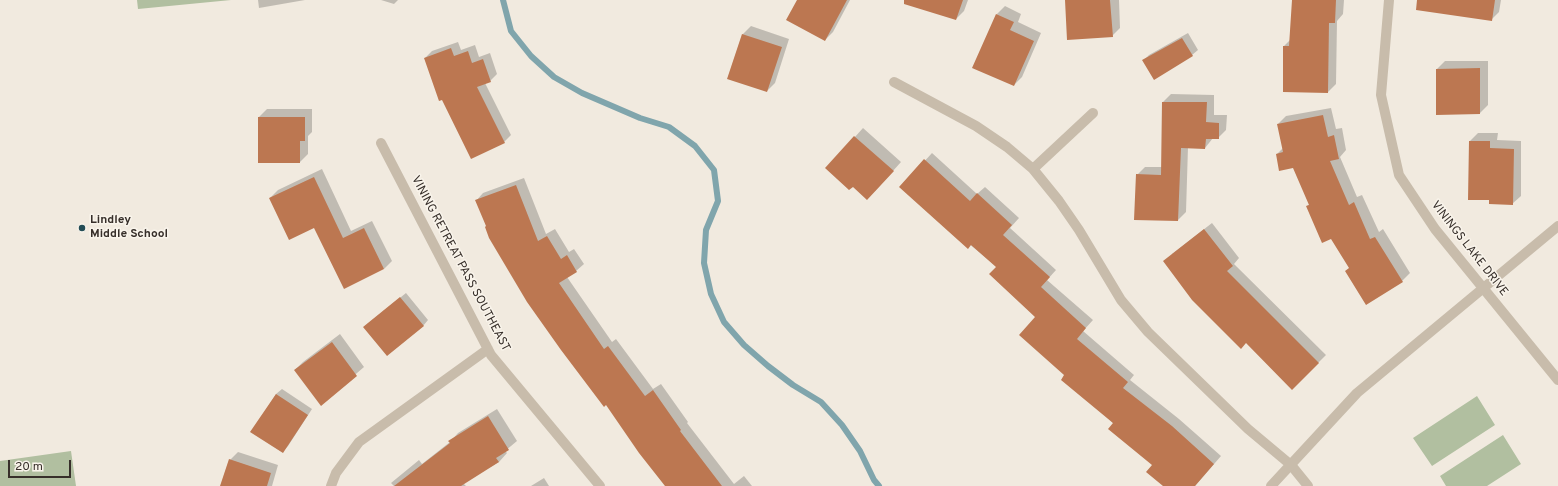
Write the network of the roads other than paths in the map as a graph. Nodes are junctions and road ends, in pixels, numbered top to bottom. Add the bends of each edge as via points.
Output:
1 (1390, 0) edge
2 (894, 82) dead end
3 (1093, 113) dead end
4 (381, 143) dead end
5 (1033, 169) junction
6 (1558, 226) edge
7 (1483, 288) junction
8 (488, 348) junction
9 (1558, 380) edge
10 (1291, 465) junction
11 (331, 486) edge
12 (600, 486) edge
13 (1271, 486) edge
14 (1308, 486) edge

1 - 7 street, VININGS LAKE DRIVE via 1381,95 1399,175 1435,229
2 - 5 street via 976,126
3 - 5 street
4 - 8 street, VINING RETREAT PASS SOUTHEAST
5 - 10 street via 1079,230 1121,300 1148,332 1248,429
6 - 7 street
7 - 9 street, VININGS LAKE DRIVE
7 - 10 street via 1357,393
8 - 11 street via 359,442 336,473
8 - 12 street, VINING RETREAT PASS SOUTHEAST via 491,355
10 - 13 street
10 - 14 street

